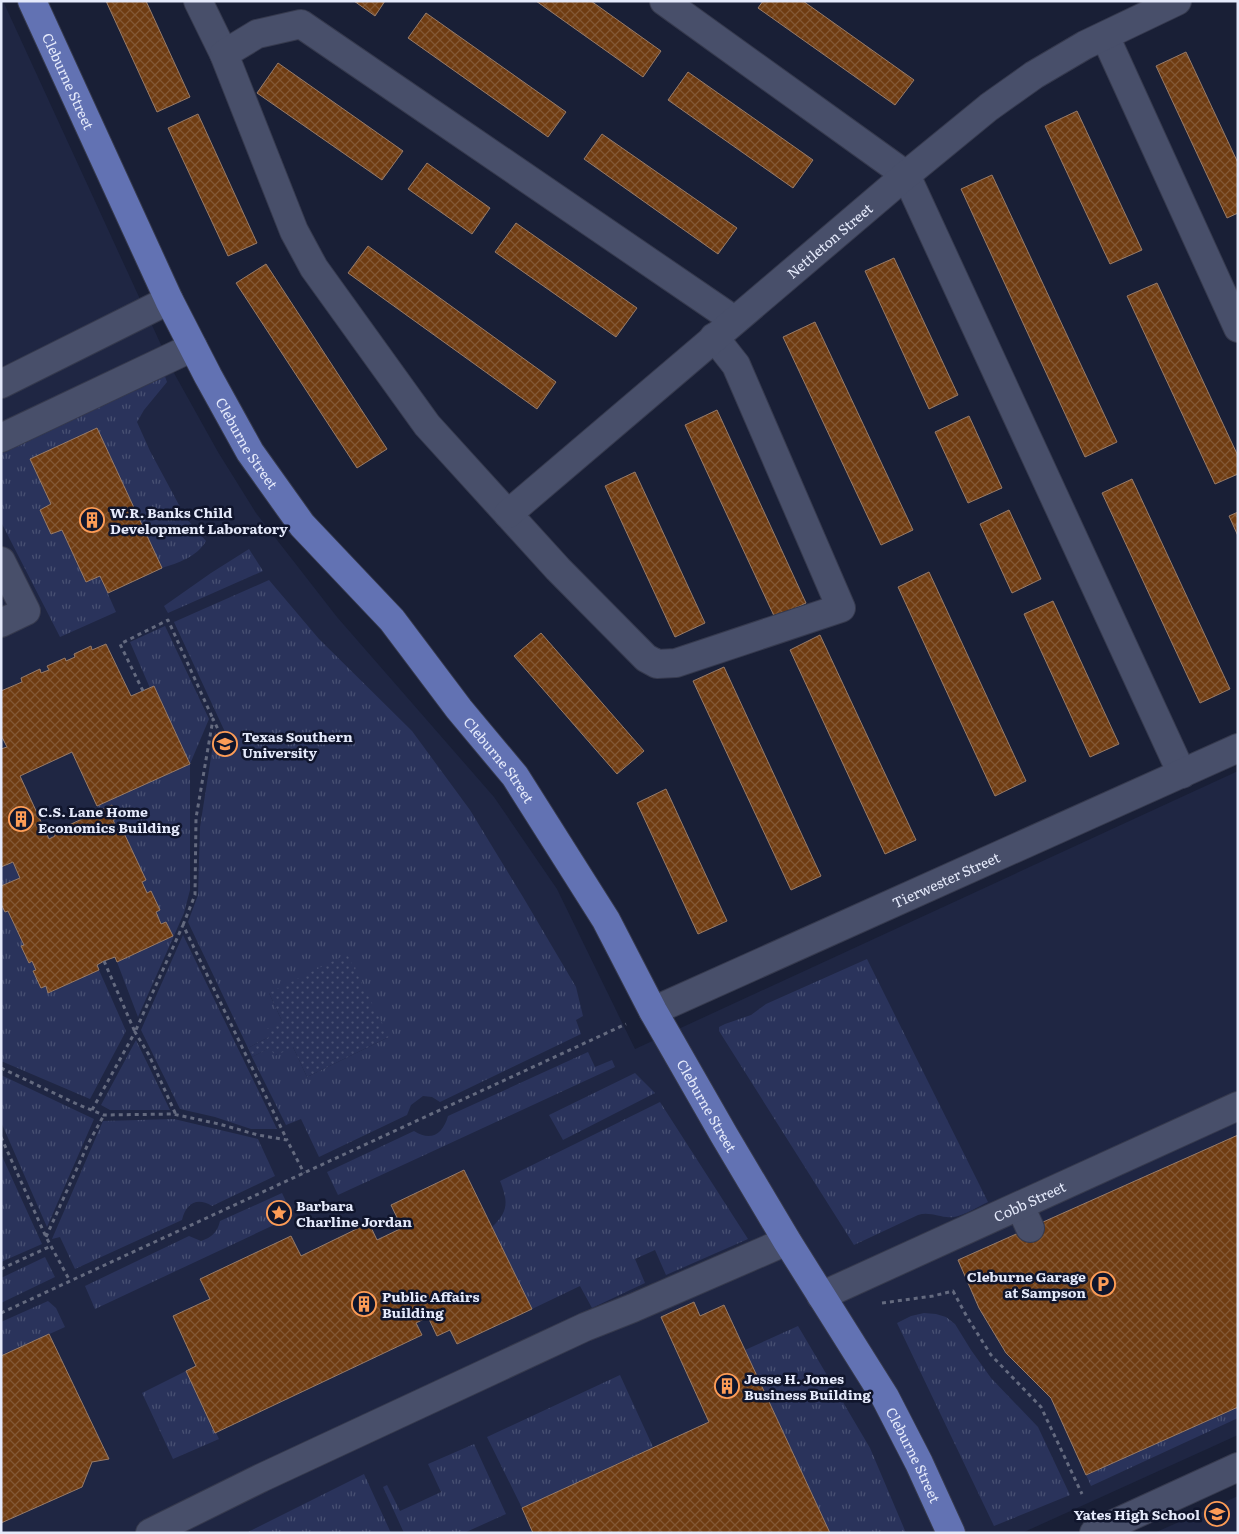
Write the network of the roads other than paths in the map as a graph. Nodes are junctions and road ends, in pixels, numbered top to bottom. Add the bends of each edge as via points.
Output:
1 (32, 1) edge
2 (198, 1) edge
3 (664, 1) edge
4 (1172, 2) edge
5 (1105, 36) junction
6 (224, 54) junction
7 (906, 174) junction
8 (169, 300) junction
9 (724, 328) junction
10 (1238, 328) edge
11 (193, 347) junction
12 (1, 384) edge
13 (1, 438) edge
14 (508, 514) junction
15 (1, 561) edge
16 (1, 623) edge
17 (1238, 748) edge
18 (1182, 774) junction
19 (653, 1011) junction
20 (1238, 1106) edge
21 (787, 1241) junction
22 (821, 1296) junction
23 (1238, 1468) edge
24 (150, 1533) edge
25 (951, 1533) edge
26 (1094, 1533) edge

1 - 8 main road, Cleburne Street
2 - 6 street
3 - 7 street
4 - 5 street, Nettleton Street
5 - 7 street, Nettleton Street via 1034,74
5 - 10 street
6 - 9 street via 257,34 300,24
6 - 14 street via 294,231 314,268 428,425
7 - 9 street, Nettleton Street
7 - 18 street
8 - 11 main road, Cleburne Street
8 - 12 street
9 - 14 street, Nettleton Street
9 - 14 street via 736,365 841,608 676,663 657,664 646,658
11 - 13 street
11 - 19 main road, Cleburne Street via 250,452 302,525 392,620 515,776 606,920
15 - 16 street via 26,611
17 - 18 street, Tierwester Street
18 - 19 street, Tierwester Street
19 - 21 main road, Cleburne Street
20 - 22 street, Cobb Street via 1025,1217
21 - 22 main road, Cleburne Street
21 - 24 street via 585,1327
22 - 25 main road, Cleburne Street via 885,1398
23 - 26 street

